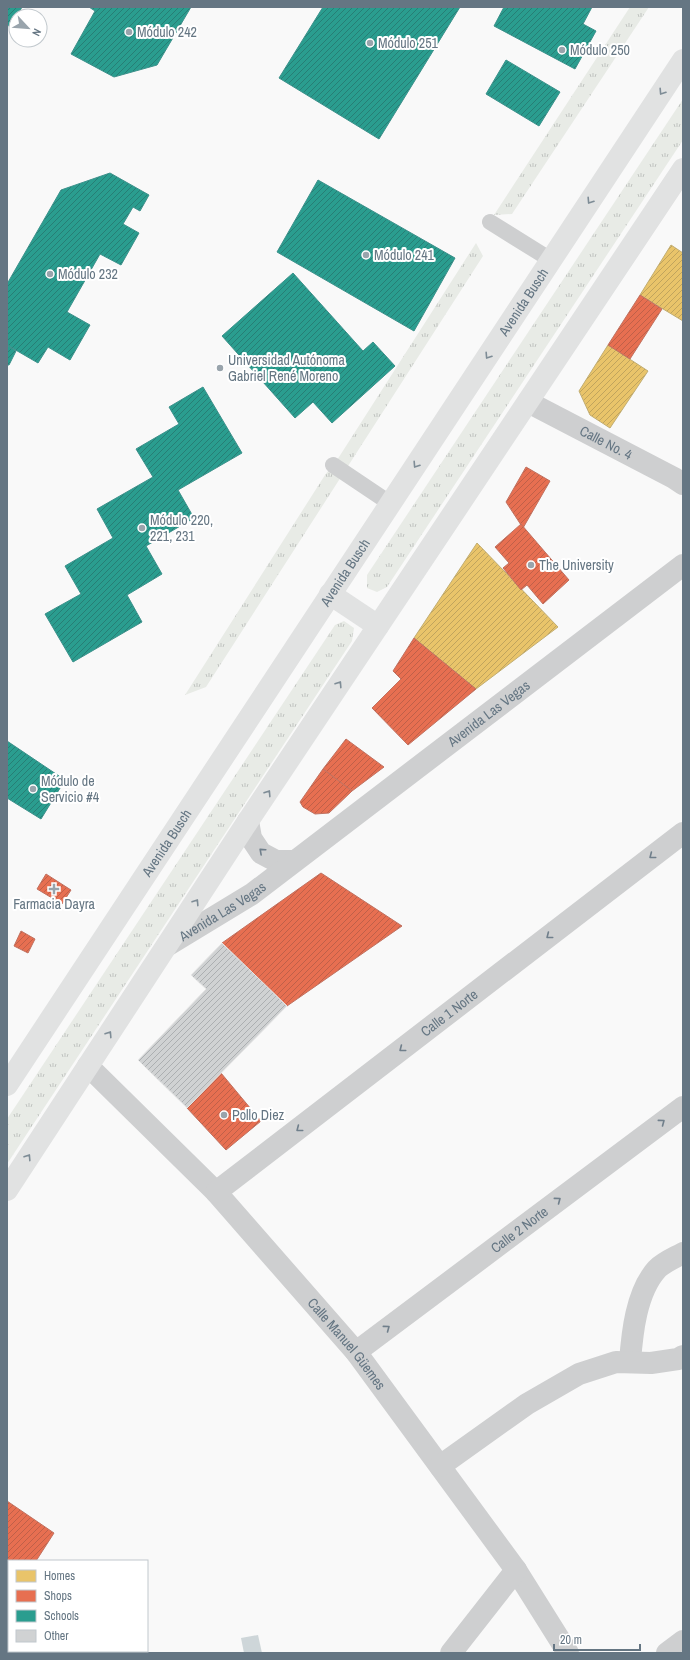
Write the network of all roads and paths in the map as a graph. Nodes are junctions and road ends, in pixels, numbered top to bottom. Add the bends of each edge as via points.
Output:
1 (683, 60) edge
2 (683, 169) edge
3 (490, 222) dead end
4 (551, 260) junction
5 (528, 402) junction
6 (333, 465) dead end
7 (683, 484) edge
8 (391, 504) junction
9 (683, 565) edge
10 (330, 594) junction
11 (378, 626) junction
12 (248, 821) junction
13 (683, 833) edge
14 (294, 861) junction
15 (168, 945) junction
16 (88, 1066) junction
17 (7, 1085) edge
18 (683, 1107) edge
19 (7, 1190) edge
20 (216, 1192) junction
21 (683, 1253) edge
22 (356, 1352) junction
23 (683, 1356) edge
24 (630, 1362) junction
25 (440, 1466) junction
26 (516, 1570) junction
27 (683, 1641) edge
28 (451, 1653) edge
29 (568, 1653) edge
30 (667, 1653) edge

1 -> 4 main road, Avenida Busch
2 - 5 main road
3 - 4 lane
4 -> 8 main road, Avenida Busch
5 - 7 street, Calle No. 4
5 - 11 main road
6 - 8 lane
8 - 10 main road, Avenida Busch
9 - 14 street, Avenida Las Vegas
10 - 11 main road
10 - 17 main road, Avenida Busch
12 -> 11 main road
14 -> 12 street via 276,861 261,853 251,838
15 -> 12 main road
13 -> 20 street, Calle 1 Norte
14 - 15 street, Avenida Las Vegas via 252,894
16 -> 15 main road
19 -> 16 main road
16 - 20 street, Calle Manuel Güemes
22 -> 18 street, Calle 2 Norte
20 - 22 street, Calle Manuel Güemes
21 - 24 street via 657,1269 649,1281 633,1328
22 - 25 street, Calle Manuel Güemes
23 - 24 street via 651,1363
24 - 25 street via 616,1362 579,1374 527,1404
25 - 26 street, Calle Manuel Güemes
26 - 28 street
26 - 29 street, Calle Manuel Güemes
27 - 30 street

